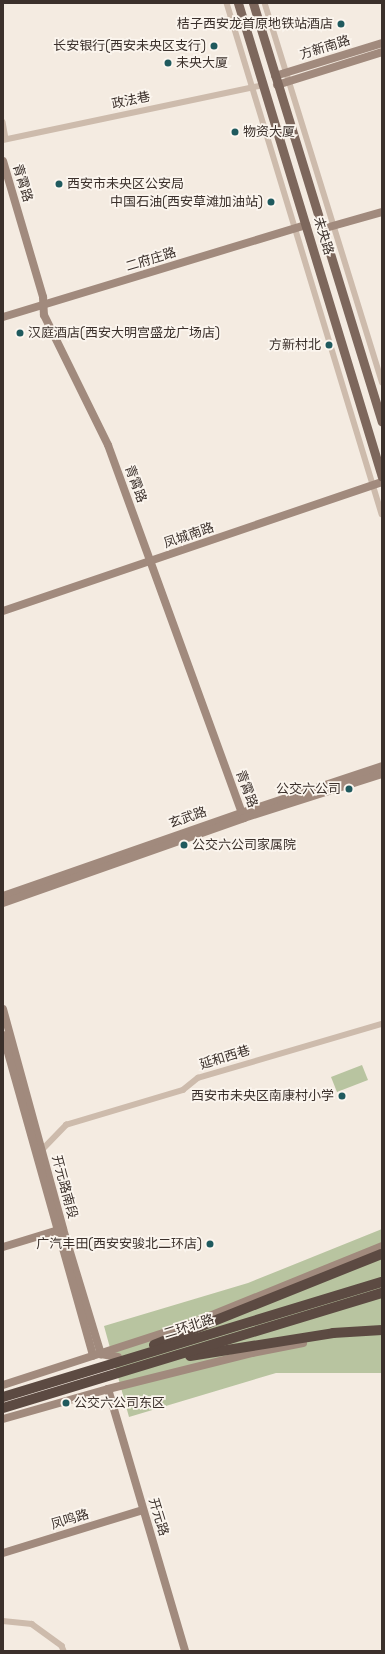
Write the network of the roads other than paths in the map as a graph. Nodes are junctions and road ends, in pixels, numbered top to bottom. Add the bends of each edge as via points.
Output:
1 (227, 3) edge
2 (238, 3) edge
3 (253, 3) edge
4 (265, 3) edge
5 (382, 43) edge
6 (382, 52) edge
7 (286, 73) junction
8 (276, 80) junction
9 (289, 81) junction
10 (263, 85) junction
11 (252, 87) junction
12 (3, 122) edge
13 (5, 139) edge
14 (3, 161) edge
15 (382, 212) edge
16 (306, 225) junction
17 (334, 226) junction
18 (296, 228) junction
19 (322, 229) junction
20 (43, 306) junction
21 (3, 317) edge
22 (382, 382) edge
23 (382, 422) edge
24 (382, 477) edge
25 (382, 482) edge
26 (373, 485) junction
27 (382, 514) edge
28 (151, 562) junction
29 (3, 611) edge
30 (382, 766) edge
31 (382, 774) edge
32 (243, 815) junction
33 (3, 896) edge
34 (3, 903) edge
35 (3, 1009) edge
36 (382, 1024) edge
37 (3, 1035) edge
38 (42, 1150) junction
39 (60, 1230) junction
40 (382, 1246) edge
41 (3, 1247) edge
42 (382, 1254) edge
43 (382, 1282) edge
44 (382, 1293) edge
45 (242, 1330) junction
46 (382, 1330) edge
47 (382, 1335) edge
48 (101, 1354) junction
49 (93, 1356) junction
50 (118, 1357) junction
51 (151, 1363) junction
52 (91, 1371) junction
53 (3, 1384) edge
54 (108, 1389) junction
55 (3, 1397) edge
56 (3, 1408) edge
57 (3, 1419) edge
58 (143, 1510) junction
59 (3, 1553) edge
60 (3, 1621) edge
61 (64, 1651) edge
62 (185, 1651) edge

1 - 11 street
2 - 10 main road, 未央路
3 - 8 main road, 未央路
4 - 7 street
5 - 7 street, 方新南路
6 - 9 street, 方新南路
7 - 8 street, 方新南路
7 - 9 street
8 - 9 street, 方新南路
8 - 19 main road, 未央路
9 - 17 street
10 - 11 street, 政法巷
10 - 16 main road, 未央路
11 - 13 street, 政法巷
11 - 18 street
12 - 13 street
14 - 20 street, 青霄路 via 43,296
15 - 17 street
16 - 18 street, 二府庄路
16 - 24 main road, 未央路
17 - 19 street
17 - 22 street
18 - 20 street, 二府庄路
18 - 26 street
19 - 23 main road, 未央路
20 - 21 street, 二府庄路
20 - 28 street, 青霄路 via 44,315 108,445
25 - 26 street, 凤城南路
26 - 27 street
26 - 28 street, 凤城南路
28 - 29 street, 凤城南路
28 - 32 street, 青霄路
30 - 32 street, 玄武路
31 - 32 street, 玄武路
32 - 33 street, 玄武路
32 - 34 street, 玄武路
35 - 38 street, 开元路南段
36 - 38 street, 延和西巷 via 198,1078 183,1090 66,1125
37 - 39 street, 开元路南段
38 - 39 street, 开元路南段
39 - 41 street
39 - 48 street, 开元路南段
39 - 49 street, 开元路南段
40 - 48 street via 185,1326
42 - 50 highway via 240,1309 201,1327
43 - 45 highway, 二环北路
44 - 45 highway, 二环北路
45 - 51 highway, 二环北路
45 - 52 highway, 二环北路
46 - 51 highway via 333,1332
47 - 54 street via 366,1334 316,1340 252,1353
48 - 49 street
48 - 50 street
49 - 53 street
50 - 52 highway
51 - 56 highway, 二环北路
52 - 55 highway, 二环北路
54 - 57 street
54 - 58 street, 开元路
58 - 59 street, 凤鸣路
58 - 62 street, 开元路
60 - 61 street via 32,1624 62,1646

